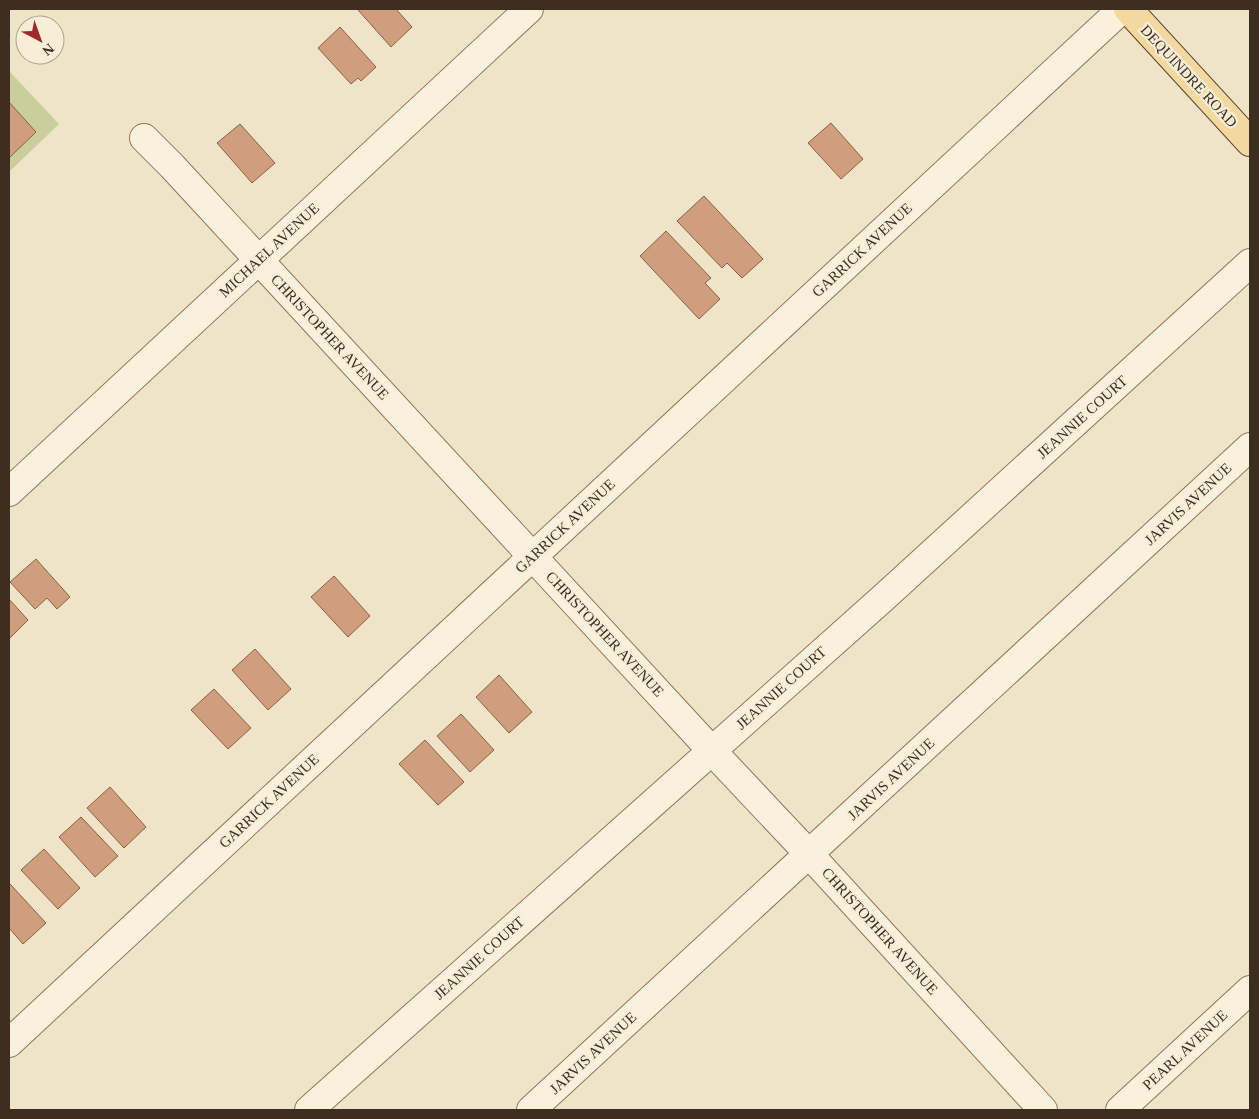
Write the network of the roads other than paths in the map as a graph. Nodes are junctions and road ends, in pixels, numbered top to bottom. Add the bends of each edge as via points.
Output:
1 (529, 9) edge
2 (1122, 9) edge
3 (1128, 9) edge
4 (144, 138) dead end
5 (1250, 142) edge
6 (258, 260) junction
7 (1250, 263) edge
8 (1250, 447) edge
9 (9, 492) edge
10 (533, 556) junction
11 (712, 750) junction
12 (809, 854) junction
13 (1250, 990) edge
14 (9, 1042) edge
15 (309, 1110) edge
16 (531, 1110) edge
17 (1043, 1110) edge
18 (1120, 1110) edge

1 - 6 street, MICHAEL AVENUE
2 - 10 street, GARRICK AVENUE
3 - 5 main road, DEQUINDRE ROAD
4 - 6 street, CHRISTOPHER AVENUE
6 - 9 street, MICHAEL AVENUE
6 - 10 street, CHRISTOPHER AVENUE
7 - 11 street, JEANNIE COURT
8 - 12 street, JARVIS AVENUE
10 - 11 street, CHRISTOPHER AVENUE
10 - 14 street, GARRICK AVENUE
11 - 12 street, CHRISTOPHER AVENUE
11 - 15 street, JEANNIE COURT
12 - 16 street, JARVIS AVENUE
12 - 17 street, CHRISTOPHER AVENUE
13 - 18 street, PEARL AVENUE

